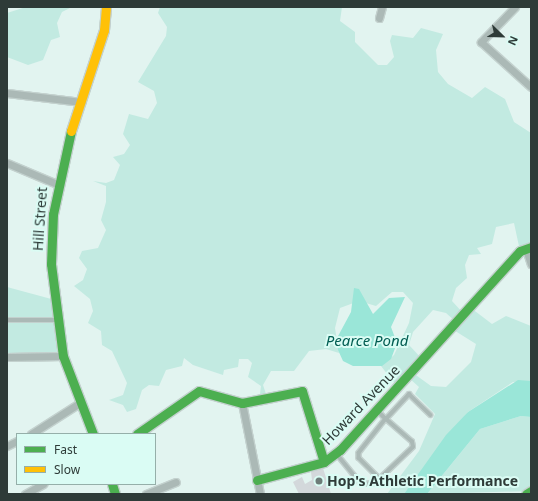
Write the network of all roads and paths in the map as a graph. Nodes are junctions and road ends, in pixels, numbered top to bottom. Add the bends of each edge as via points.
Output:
1 (106, 7) edge
2 (382, 7) edge
3 (515, 7) edge
4 (379, 18) dead end
5 (530, 86) edge
6 (7, 93) edge
7 (81, 102) junction
8 (7, 163) edge
9 (57, 184) junction
10 (529, 248) edge
11 (531, 264) edge
12 (7, 320) edge
13 (57, 320) junction
14 (63, 356) junction
15 (7, 357) edge
16 (81, 402) junction
17 (242, 403) junction
18 (377, 410) junction
19 (431, 415) dead end
20 (386, 419) junction
21 (33, 433) edge
22 (93, 433) edge
23 (138, 433) edge
24 (16, 442) edge
25 (7, 446) edge
26 (336, 453) junction
27 (324, 462) junction
28 (257, 480) junction
29 (381, 480) junction
30 (176, 482) dead end
31 (41, 485) edge
32 (531, 491) edge
33 (25, 494) edge
34 (146, 494) edge
35 (260, 494) edge
36 (526, 494) edge

1 - 7 street, Hill Street via 104,30
2 - 4 street
3 - 5 street via 481,42
6 - 7 street
7 - 9 street, Hill Street
8 - 9 street
9 - 13 street, Hill Street via 51,264
10 - 11 street
10 - 18 street, Howard Avenue via 520,251
12 - 13 lane
13 - 14 street, Hill Street
14 - 15 street
14 - 16 street, Hill Street
16 - 21 street
16 - 22 street, Hill Street
17 - 23 street via 199,391
17 - 27 street via 303,392
17 - 28 street
18 - 20 lane
18 - 26 street, Howard Avenue
19 - 20 lane via 409,394
20 - 29 lane via 359,454 359,458
20 - 29 lane via 412,442 413,447
24 - 25 street
26 - 27 street, Howard Avenue
26 - 29 lane via 360,484 366,486
27 - 28 street, Howard Avenue
28 - 35 street
30 - 34 street
31 - 33 street
32 - 36 street

